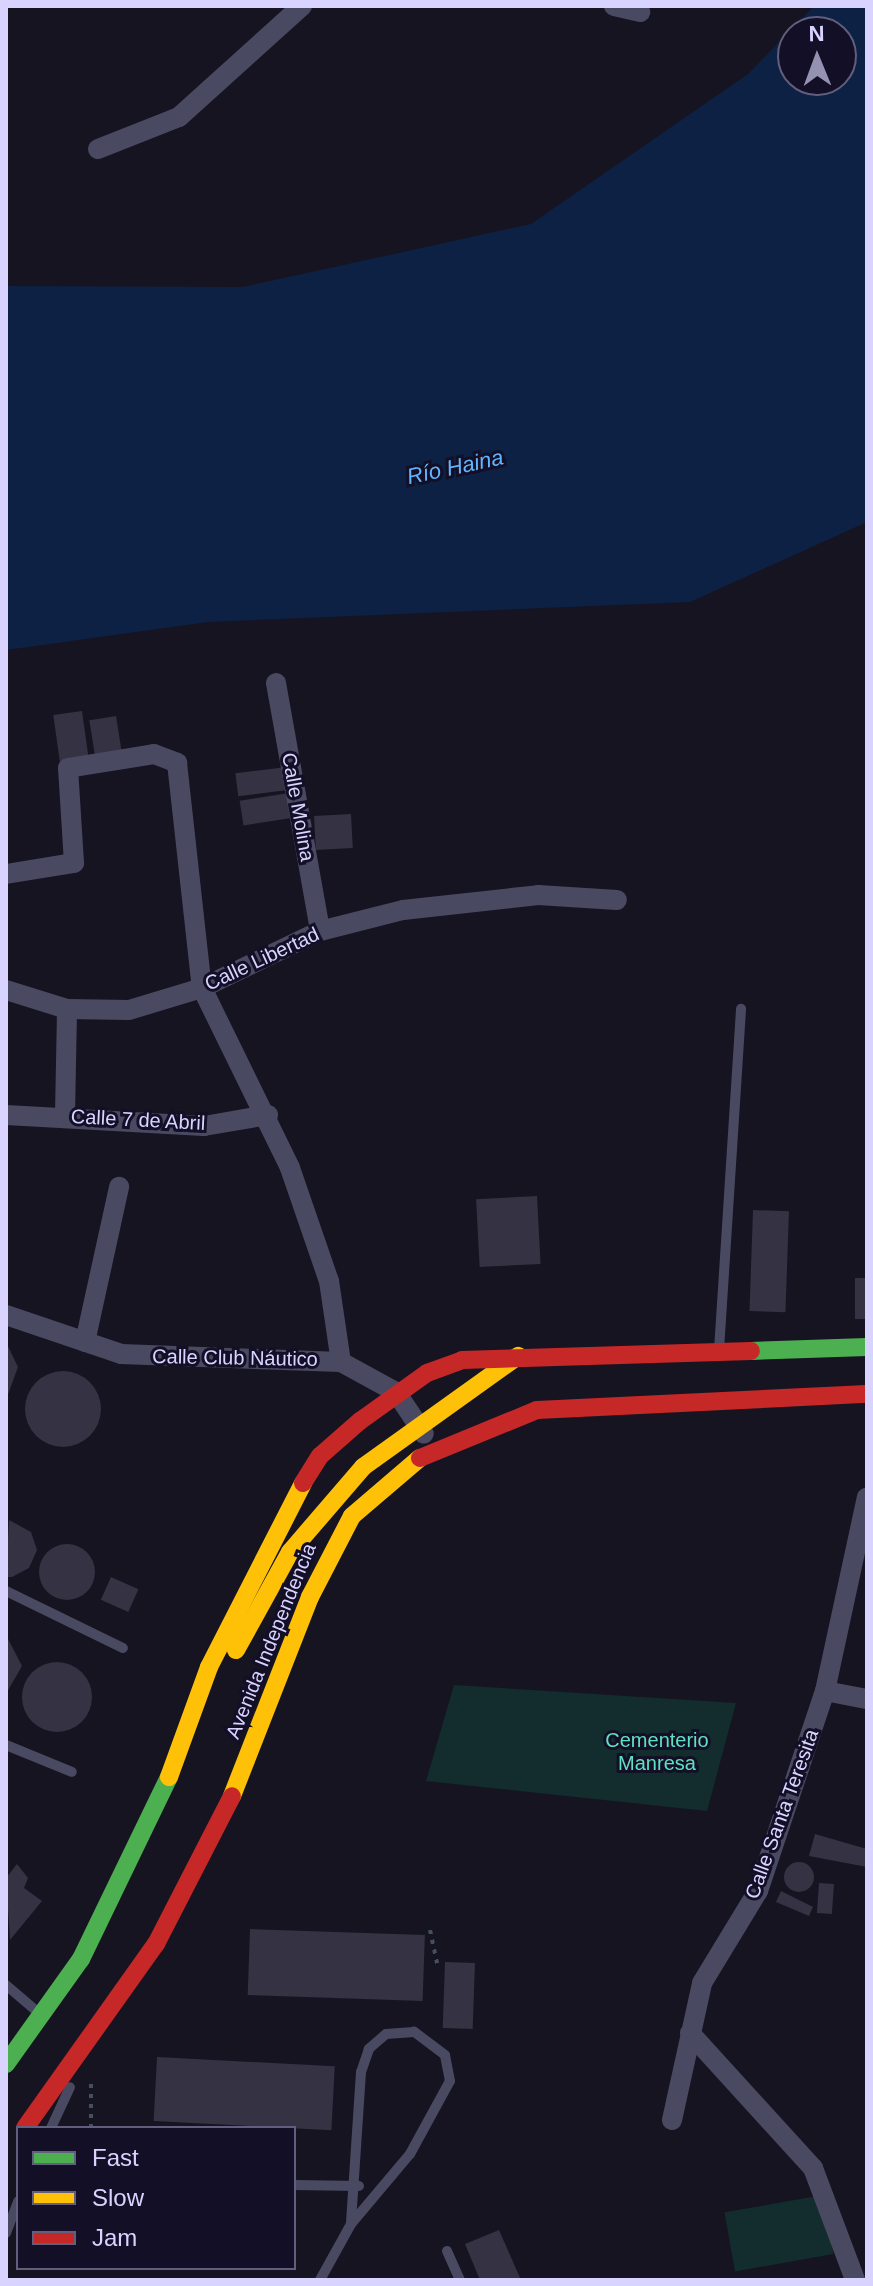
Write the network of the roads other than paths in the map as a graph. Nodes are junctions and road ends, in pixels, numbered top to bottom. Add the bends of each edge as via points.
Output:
1 (302, 6) edge
2 (614, 6) edge
3 (640, 12) dead end
4 (98, 149) dead end
5 (276, 683) dead end
6 (6, 874) edge
7 (617, 900) dead end
8 (320, 931) junction
9 (202, 988) junction
10 (6, 990) edge
11 (67, 1009) junction
12 (741, 1009) dead end
13 (6, 1115) edge
14 (65, 1115) junction
15 (268, 1115) junction
16 (119, 1187) dead end
17 (6, 1315) edge
18 (85, 1342) junction
19 (867, 1347) edge
20 (603, 1351) junction
21 (719, 1352) junction
22 (520, 1355) junction
23 (341, 1362) junction
24 (602, 1390) junction
25 (396, 1392) junction
26 (867, 1394) edge
27 (417, 1421) junction
28 (431, 1448) junction
29 (867, 1497) edge
30 (6, 1591) edge
31 (123, 1648) dead end
32 (825, 1691) junction
33 (867, 1699) edge
34 (198, 1712) junction
35 (6, 1745) edge
36 (72, 1772) dead end
37 (6, 1985) edge
38 (42, 2015) junction
39 (690, 2033) junction
40 (91, 2042) junction
41 (6, 2064) edge
42 (672, 2120) dead end
43 (27, 2126) edge
44 (52, 2126) edge
45 (296, 2185) edge
46 (359, 2186) junction
47 (16, 2206) edge
48 (351, 2224) junction
49 (6, 2233) edge
50 (447, 2251) dead end
51 (320, 2280) edge
52 (460, 2280) edge
53 (855, 2280) edge

1 - 4 street via 179,117
2 - 3 street
5 - 8 street, Calle Molina
6 - 9 street via 74,863 68,768 154,754 177,763
7 - 8 street, Calle Libertad via 538,895 403,910
8 - 9 street, Calle Libertad
9 - 11 street, Calle Libertad via 129,1010
9 - 15 street
10 - 11 street, Calle Libertad
11 - 14 street
12 - 21 lane
13 - 14 street, Calle 7 de Abril
14 - 15 street, Calle 7 de Abril via 204,1126
15 - 23 street via 329,1281
16 - 18 street
17 - 18 street, Calle Club Náutico
18 - 23 street, Calle Club Náutico via 144,1356
19 - 21 street, Avenida Independencia
20 - 21 street, Avenida Independencia
20 - 22 street, Avenida Independencia
20 - 24 street
22 - 25 street, Avenida Independencia via 462,1360
22 - 27 street, Avenida Independencia
23 - 25 street, Calle Club Náutico
24 - 26 street, Avenida Independencia
24 - 28 street, Avenida Independencia
25 - 27 street
25 - 34 street, Avenida Independencia via 320,1456 279,1520 209,1667
27 - 28 street
27 - 34 street, Avenida Independencia via 309,1524
28 - 40 street, Avenida Independencia via 352,1516 331,1550 219,1829
29 - 32 street, Calle Santa Teresita
30 - 31 lane
32 - 33 street
32 - 39 street, Calle Santa Teresita via 758,1891 702,1983
34 - 38 street, Avenida Independencia via 120,1885
35 - 36 lane
37 - 38 lane
38 - 41 street, Avenida Independencia
39 - 42 street, Calle Santa Teresita
39 - 53 street via 813,2168
40 - 43 street, Avenida Independencia
40 - 44 lane
45 - 46 lane
46 - 48 lane
46 - 48 lane via 361,2072 369,2049 386,2034 414,2032 445,2055 450,2081 410,2154
47 - 49 lane
48 - 51 lane
50 - 52 lane

